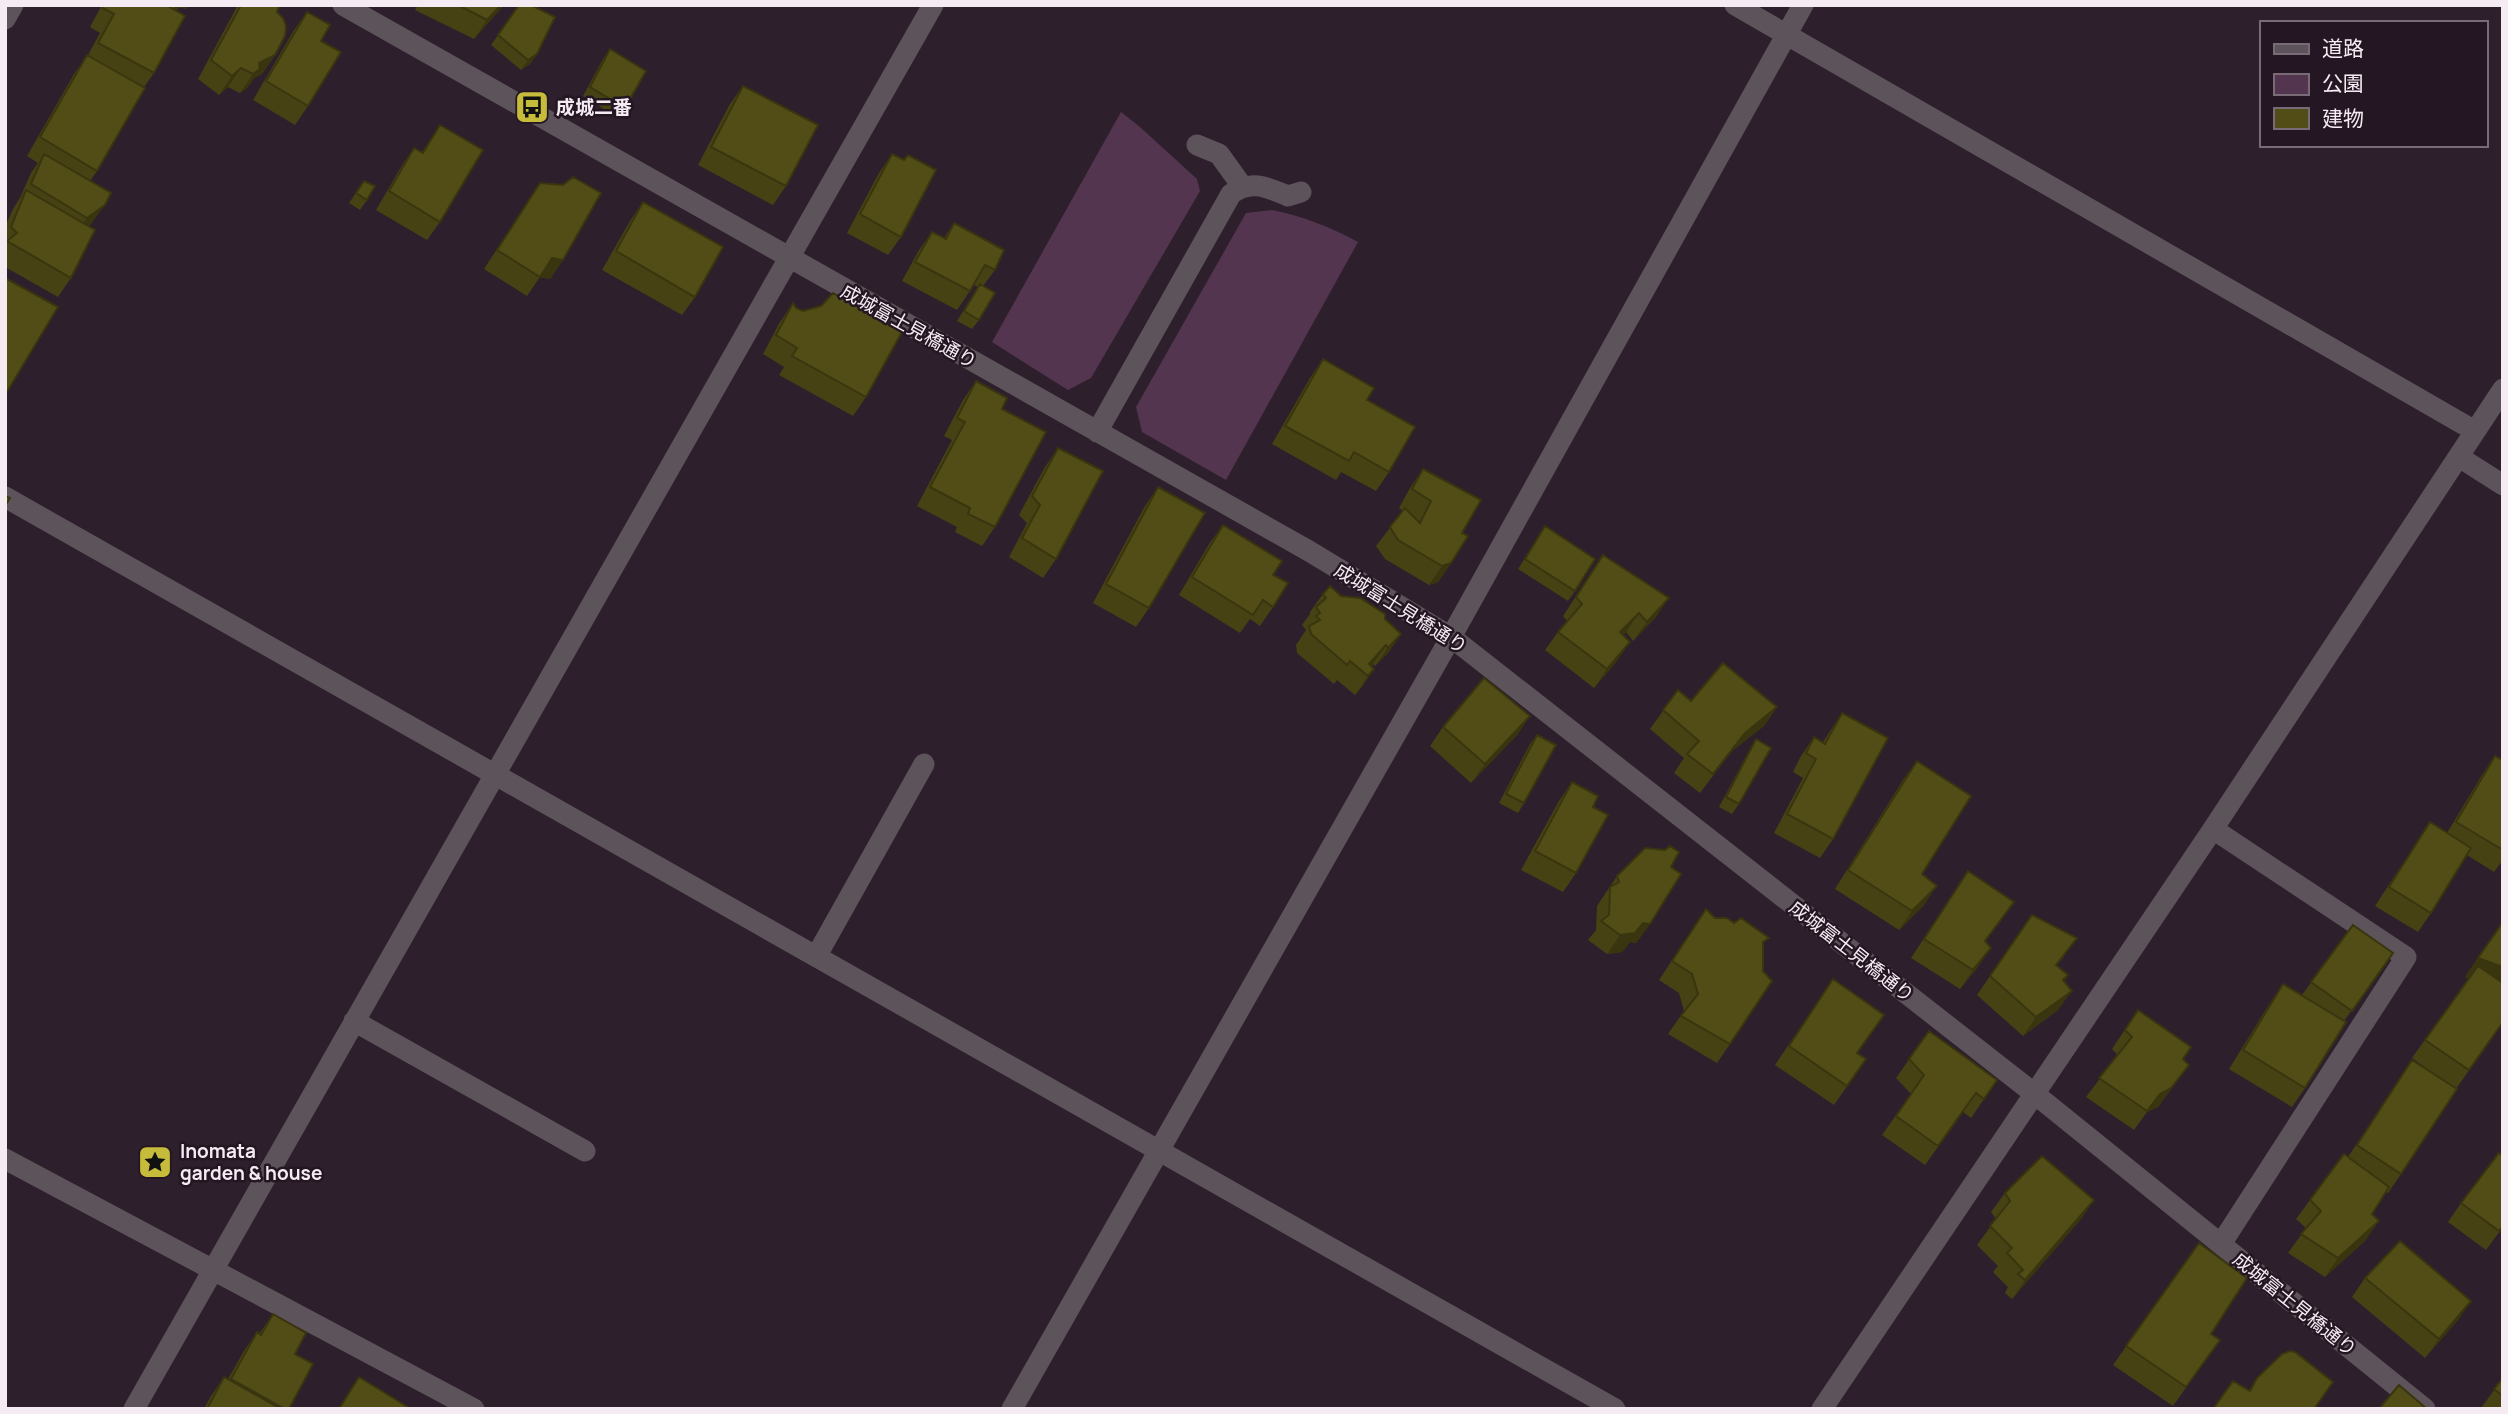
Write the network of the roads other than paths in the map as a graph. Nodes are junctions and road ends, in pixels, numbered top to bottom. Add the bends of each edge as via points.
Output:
1 (13, 5) edge
2 (344, 5) edge
3 (933, 5) edge
4 (1735, 5) edge
5 (1803, 5) edge
6 (5, 19) edge
7 (1787, 34) junction
8 (1198, 145) dead end
9 (1242, 186) junction
10 (1301, 192) dead end
11 (789, 259) junction
12 (2503, 389) edge
13 (2475, 431) junction
14 (1097, 432) junction
15 (2459, 457) junction
16 (2503, 485) edge
17 (5, 497) edge
18 (1451, 636) junction
19 (924, 764) dead end
20 (496, 773) junction
21 (2214, 829) junction
22 (817, 955) junction
23 (354, 1021) junction
24 (2036, 1095) junction
25 (1160, 1149) junction
26 (586, 1151) dead end
27 (5, 1159) edge
28 (2221, 1244) junction
29 (212, 1269) junction
30 (134, 1409) edge
31 (474, 1409) edge
32 (1012, 1409) edge
33 (1615, 1409) edge
34 (1822, 1409) edge
35 (2425, 1409) edge

1 - 6 street
2 - 11 street, 成城富士見橋通り
3 - 11 street
4 - 7 street
5 - 7 street
7 - 13 street
7 - 18 street
8 - 9 street via 1219,154
9 - 10 street via 1266,187 1288,196
9 - 14 street via 1231,194
11 - 14 street, 成城富士見橋通り
11 - 20 street
12 - 13 street
13 - 15 street
14 - 18 street, 成城富士見橋通り
15 - 16 street
15 - 21 street
17 - 20 street
18 - 24 street, 成城富士見橋通り
18 - 25 street
19 - 22 street
20 - 22 street
20 - 23 street
21 - 24 street
21 - 28 street via 2406,957
22 - 25 street
23 - 26 street
23 - 29 street
24 - 28 street, 成城富士見橋通り
24 - 34 street
25 - 32 street
25 - 33 street
27 - 29 street
28 - 35 street, 成城富士見橋通り
29 - 30 street
29 - 31 street

